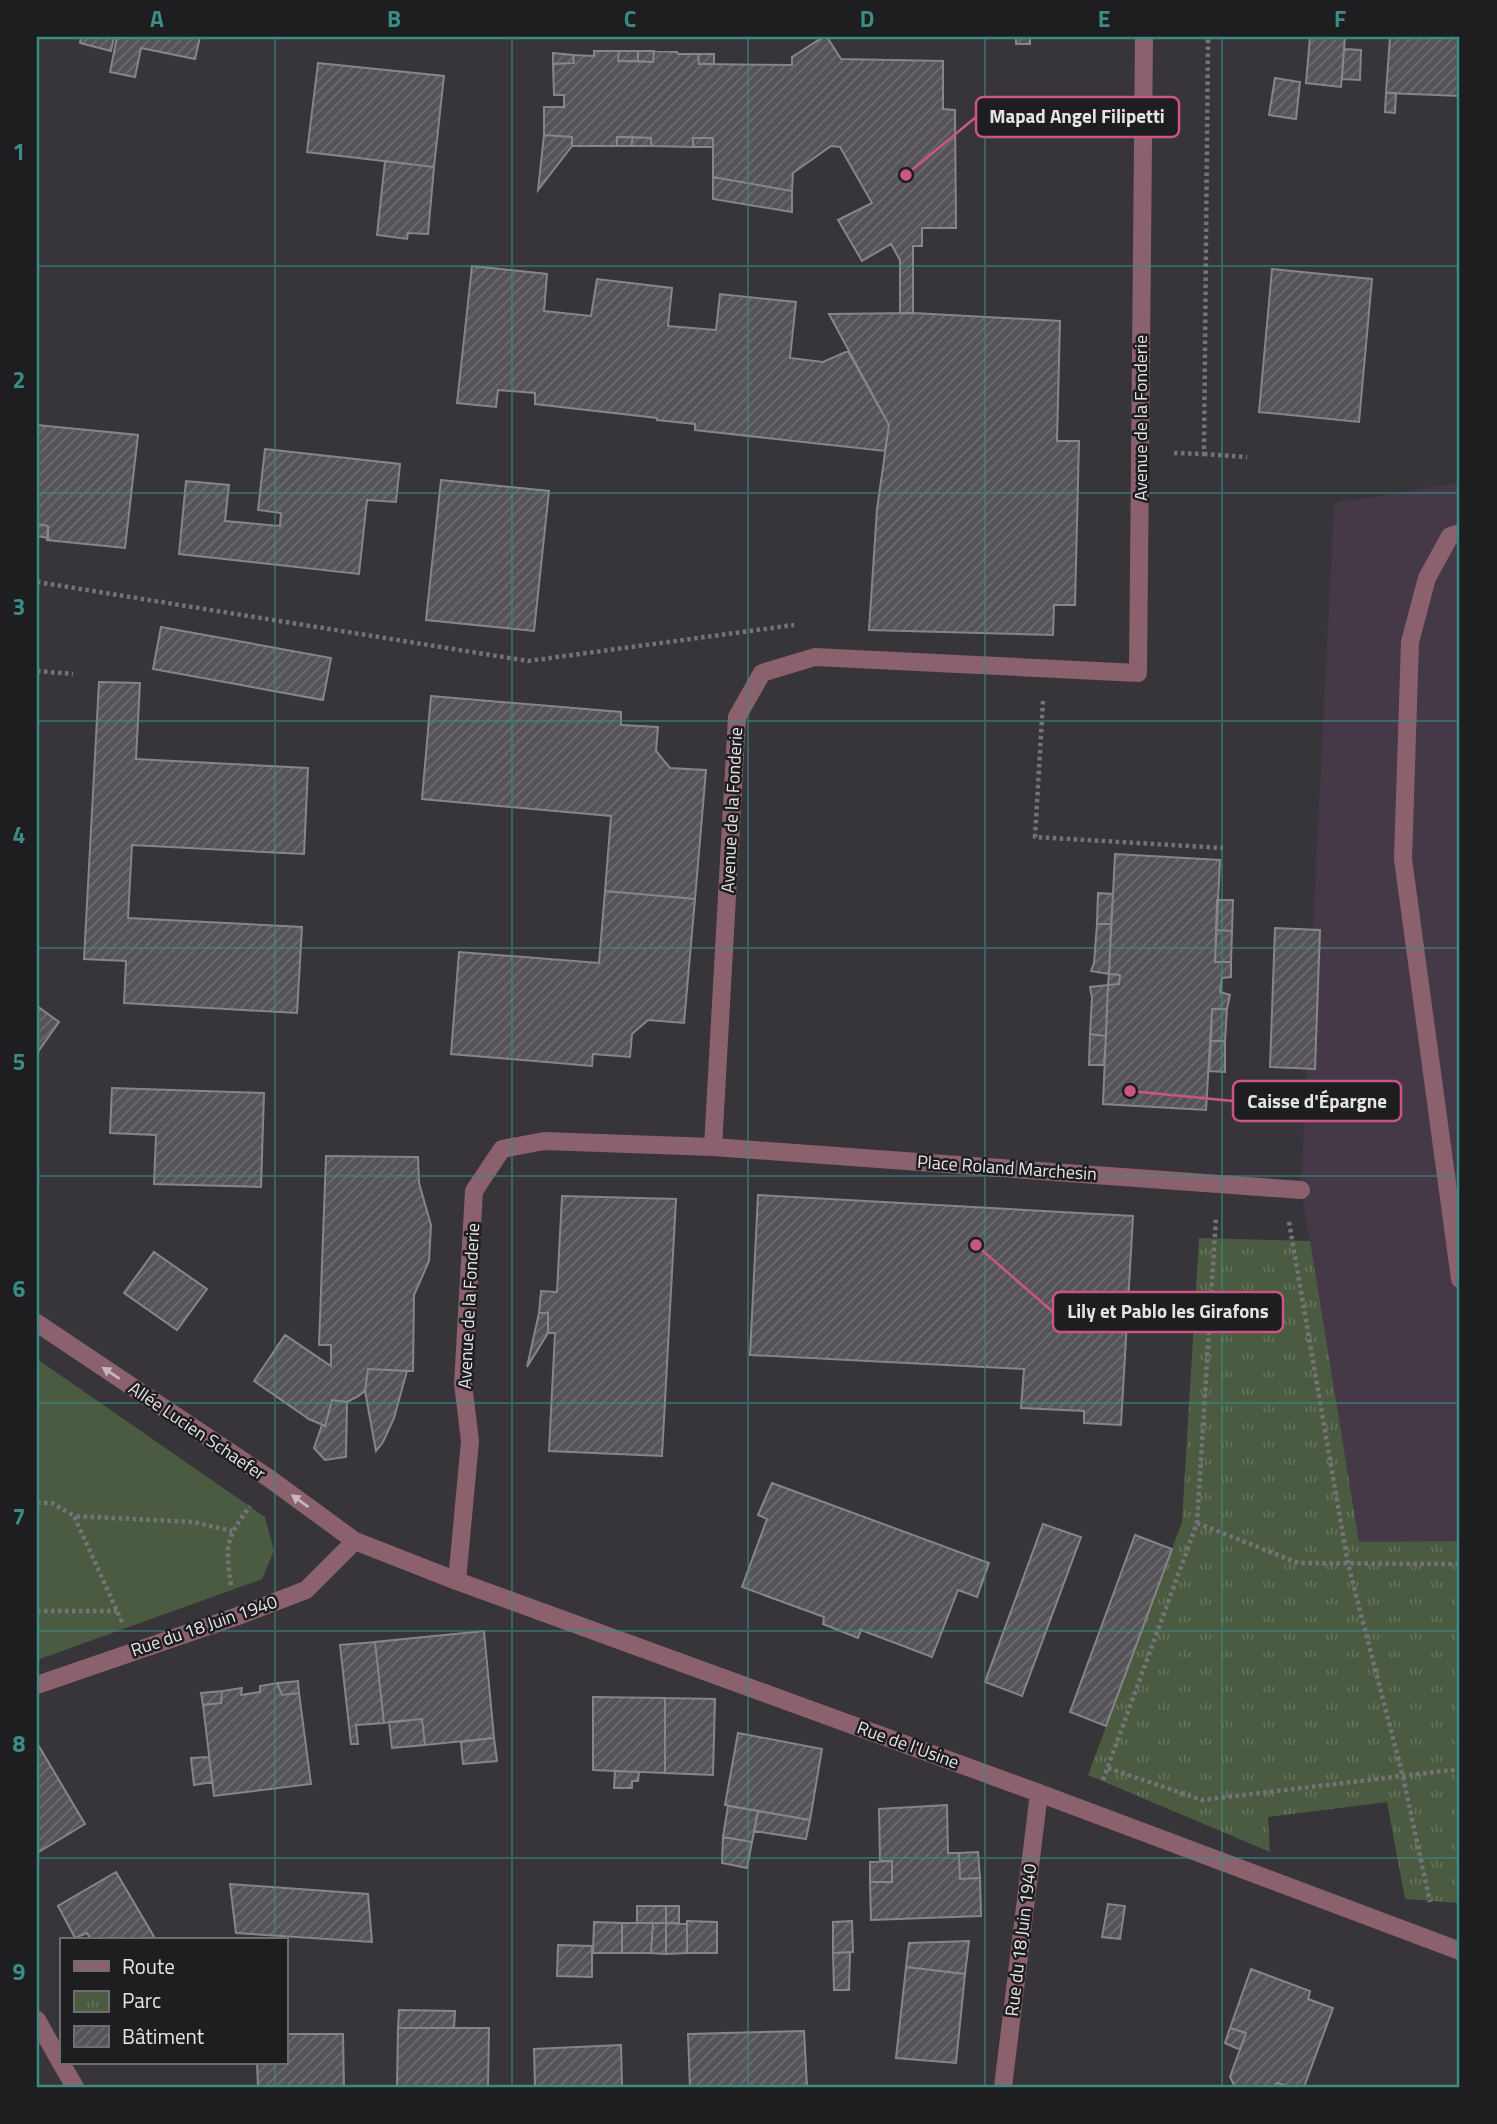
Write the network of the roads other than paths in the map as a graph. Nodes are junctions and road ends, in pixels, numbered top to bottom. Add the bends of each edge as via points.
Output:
1 (1144, 37) edge
2 (1460, 533) edge
3 (713, 1147) junction
4 (1292, 1189) road end
5 (1460, 1279) edge
6 (37, 1324) edge
7 (355, 1541) junction
8 (457, 1581) junction
9 (37, 1685) edge
10 (1040, 1793) junction
11 (1460, 1951) edge
12 (37, 2020) edge
13 (60, 2061) edge
14 (62, 2064) edge
15 (75, 2087) edge
16 (1003, 2087) edge

1 - 3 street, Avenue de la Fonderie via 1138,673 816,657 762,673 737,717
2 - 5 street via 1450,537 1427,578 1410,642 1403,859
3 - 4 street, Place Roland Marchesin
3 - 8 street, Avenue de la Fonderie via 544,1140 502,1149 474,1191 463,1384 470,1441
7 -> 6 street, Allée Lucien Schaefer
7 - 8 street, Rue de l'Usine
7 - 9 street, Rue du 18 Juin 1940 via 306,1590
8 - 10 street, Rue de l'Usine
10 - 11 street, Rue de l'Usine
10 - 16 street, Rue du 18 Juin 1940
12 - 13 street
14 - 15 street

